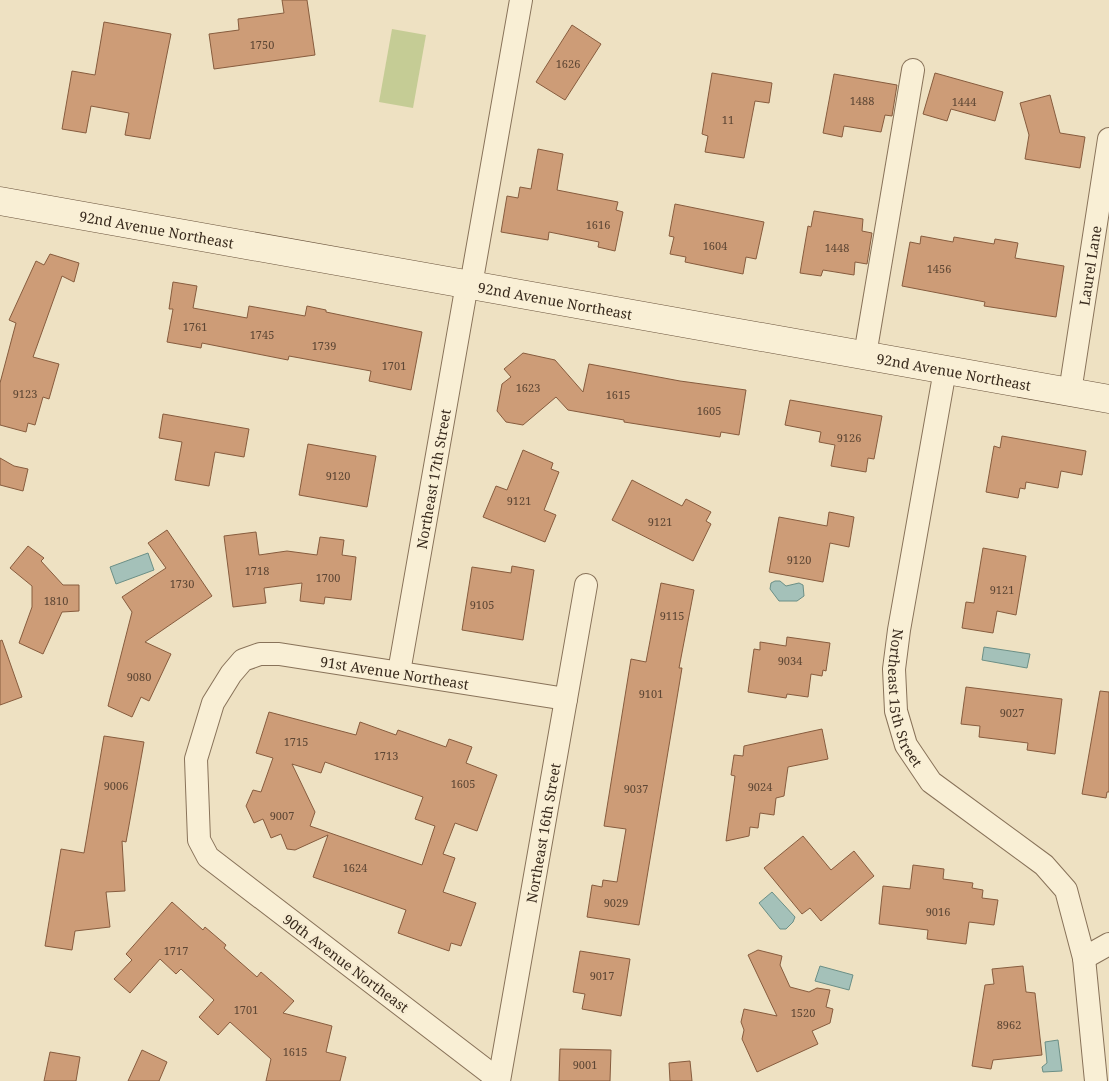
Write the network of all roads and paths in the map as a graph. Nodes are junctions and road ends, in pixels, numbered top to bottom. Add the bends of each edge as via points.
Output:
1 (520, 0) edge
2 (913, 70) dead end
3 (1109, 140) edge
4 (0, 201) edge
5 (469, 284) junction
6 (865, 355) junction
7 (945, 370) junction
8 (1070, 392) junction
9 (1109, 399) edge
10 (586, 585) dead end
11 (400, 672) junction
12 (566, 699) junction
13 (200, 840) joint
14 (1109, 944) edge
15 (1084, 958) junction
16 (499, 1080) edge
17 (1096, 1081) edge

1 - 5 street, Northeast 17th Street
2 - 6 street
3 - 8 street, Laurel Lane
4 - 5 main road, 92nd Avenue Northeast
5 - 6 main road, 92nd Avenue Northeast
5 - 11 street, Northeast 17th Street
6 - 7 main road, 92nd Avenue Northeast
7 - 8 main road, 92nd Avenue Northeast
7 - 15 street, Northeast 15th Street via 899,630 894,668 896,711 906,745 931,782 1044,865 1066,890
8 - 9 main road, 92nd Avenue Northeast
10 - 12 street, Northeast 16th Street
11 - 12 street, 91st Avenue Northeast
11 - 13 street, 91st Avenue Northeast via 279,654 260,654 243,660 213,703 196,758
12 - 16 street, Northeast 16th Street
13 - 16 street, 90th Avenue Northeast via 208,857
14 - 15 street
15 - 17 street, Northeast 15th Street

